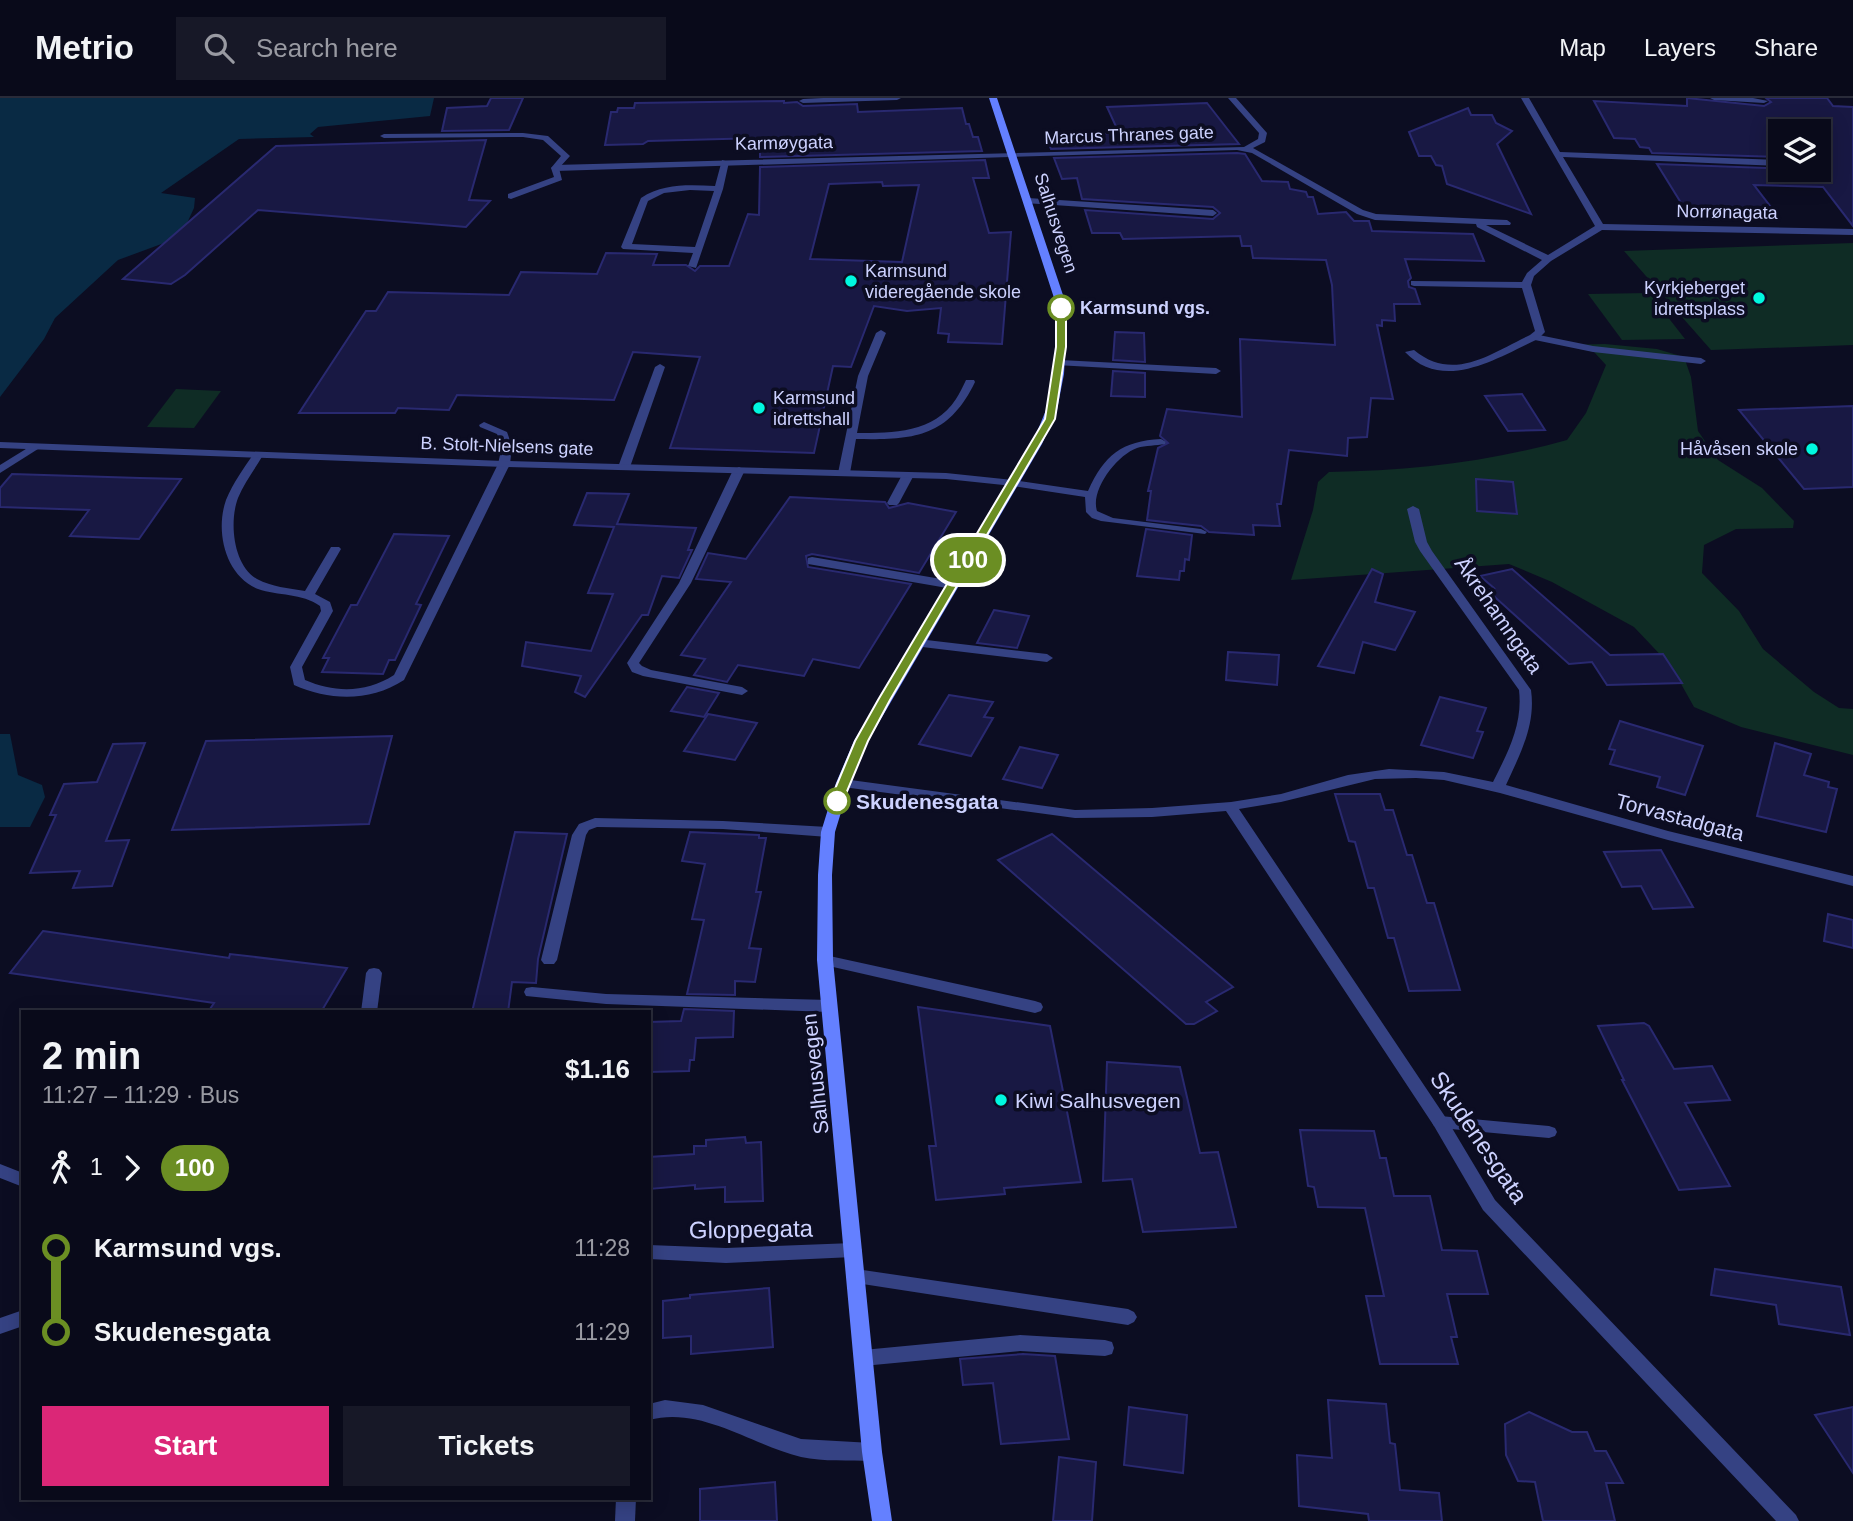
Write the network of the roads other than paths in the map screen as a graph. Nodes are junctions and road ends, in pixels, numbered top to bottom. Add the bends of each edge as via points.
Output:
1 (897, 98) edge
2 (993, 98) edge
3 (1232, 98) edge
4 (1525, 98) edge
5 (1714, 98) edge
6 (803, 101) dead end
7 (1763, 102) dead end
8 (384, 136) dead end
9 (1246, 149) junction
10 (1557, 154) junction
11 (1013, 155) junction
12 (725, 162) junction
13 (1768, 163) edge
14 (555, 167) junction
15 (719, 189) junction
16 (511, 196) dead end
17 (1028, 201) junction
18 (1213, 213) dead end
19 (1476, 222) junction
20 (1507, 223) dead end
21 (1600, 228) junction
22 (1853, 232) edge
23 (699, 250) junction
24 (1548, 259) junction
25 (693, 266) dead end
26 (1414, 283) dead end
27 (1526, 285) junction
28 (881, 332) dead end
29 (1534, 337) junction
30 (1410, 352) dead end
31 (1701, 361) dead end
32 (1060, 363) junction
33 (660, 367) dead end
34 (1216, 371) dead end
35 (970, 382) dead end
36 (484, 425) dead end
37 (853, 436) junction
38 (1161, 442) dead end
39 (0, 445) edge
40 (34, 447) junction
41 (258, 455) junction
42 (504, 464) junction
43 (624, 467) junction
44 (0, 470) edge
45 (739, 470) junction
46 (844, 473) junction
47 (908, 475) junction
48 (1013, 483) junction
49 (1092, 495) junction
50 (893, 503) dead end
51 (1413, 509) dead end
52 (1201, 532) dead end
53 (335, 549) dead end
54 (812, 561) dead end
55 (953, 585) junction
56 (308, 596) junction
57 (918, 643) junction
58 (1047, 658) dead end
59 (742, 691) dead end
60 (843, 783) junction
61 (1497, 789) junction
62 (1230, 806) junction
63 (828, 832) junction
64 (1853, 881) edge
65 (549, 960) dead end
66 (825, 960) junction
67 (374, 973) dead end
68 (532, 992) dead end
69 (829, 1006) junction
70 (1035, 1007) dead end
71 (369, 1010) edge
72 (1440, 1122) junction
73 (1549, 1132) dead end
74 (0, 1171) edge
75 (21, 1179) edge
76 (853, 1250) junction
77 (651, 1251) edge
78 (856, 1276) junction
79 (1128, 1317) dead end
80 (21, 1319) edge
81 (0, 1326) edge
82 (1105, 1348) dead end
83 (863, 1357) junction
84 (651, 1412) edge
85 (872, 1452) junction
86 (626, 1500) edge
87 (625, 1521) edge
88 (881, 1521) edge
89 (1789, 1521) edge

1 - 6 street
2 - 11 main road, Salhusvegen
3 - 9 street, Marcus Thranes gate via 1263,133 1262,140
4 - 10 street
5 - 7 street
8 - 14 street via 545,138 566,156
9 - 11 street, Marcus Thranes gate
9 - 19 street, Marcus Thranes gate via 1360,212 1388,219
10 - 13 street
10 - 21 street
11 - 12 street, Karmøygata
11 - 17 main road, Salhusvegen
12 - 14 street, Karmøygata
12 - 15 street
14 - 16 street via 559,178
15 - 23 street
15 - 23 street via 669,189 649,196 626,247
17 - 18 street
17 - 32 main road, Salhusvegen via 1060,301
19 - 20 street
19 - 24 street
21 - 22 street, Norrønagata
21 - 24 street
23 - 25 street
24 - 27 street
26 - 27 street
27 - 29 street via 1539,325
28 - 37 street via 863,376
29 - 30 street via 1461,369 1425,365
29 - 31 street
32 - 34 street
32 - 48 main road, Salhusvegen via 1050,419
33 - 43 street
35 - 37 street via 959,407 939,424 888,437
36 - 42 street via 502,432 507,446
37 - 46 street
38 - 49 street via 1137,444 1115,457
39 - 40 street, B. Stolt-Nielsens gate
40 - 41 street, B. Stolt-Nielsens gate
40 - 44 street
41 - 42 street, B. Stolt-Nielsens gate
41 - 56 street via 228,513 235,567 250,580 274,590
42 - 43 street, B. Stolt-Nielsens gate
42 - 56 street via 424,630 399,677 387,686 350,692 310,688 299,682 296,667 327,611 321,600
43 - 45 street, B. Stolt-Nielsens gate
45 - 46 street, B. Stolt-Nielsens gate
45 - 59 street via 685,583 633,663 648,673
46 - 47 street, B. Stolt-Nielsens gate
47 - 48 street, B. Stolt-Nielsens gate
47 - 50 street
48 - 49 street
48 - 55 main road, Salhusvegen
49 - 52 street via 1089,504 1100,518
51 - 61 street, Åkrehamngata via 1420,542 1525,690 1527,715
53 - 56 street
54 - 55 street
55 - 57 main road, Salhusvegen
57 - 58 street
57 - 60 main road, Salhusvegen
60 - 62 street via 1075,814
60 - 63 main road, Salhusvegen
61 - 62 street via 1439,775 1388,773
61 - 64 street, Torvastadgata via 1723,852
62 - 72 street, Skudenesgata
63 - 65 street via 595,822 584,827
63 - 66 main road, Salhusvegen
66 - 69 main road, Salhusvegen
66 - 70 street
67 - 71 street
68 - 69 street via 606,999
69 - 76 main road, Salhusvegen
72 - 73 street
72 - 89 street, Skudenesgata via 1489,1205
74 - 75 street
76 - 77 street, Gloppegata via 749,1255
76 - 78 main road, Salhusvegen
78 - 79 street
78 - 83 main road, Salhusvegen
80 - 81 street
82 - 83 street via 1020,1343
83 - 85 main road, Salhusvegen
84 - 85 street via 673,1407 695,1411 804,1449
85 - 88 main road, Salhusvegen
86 - 87 street

